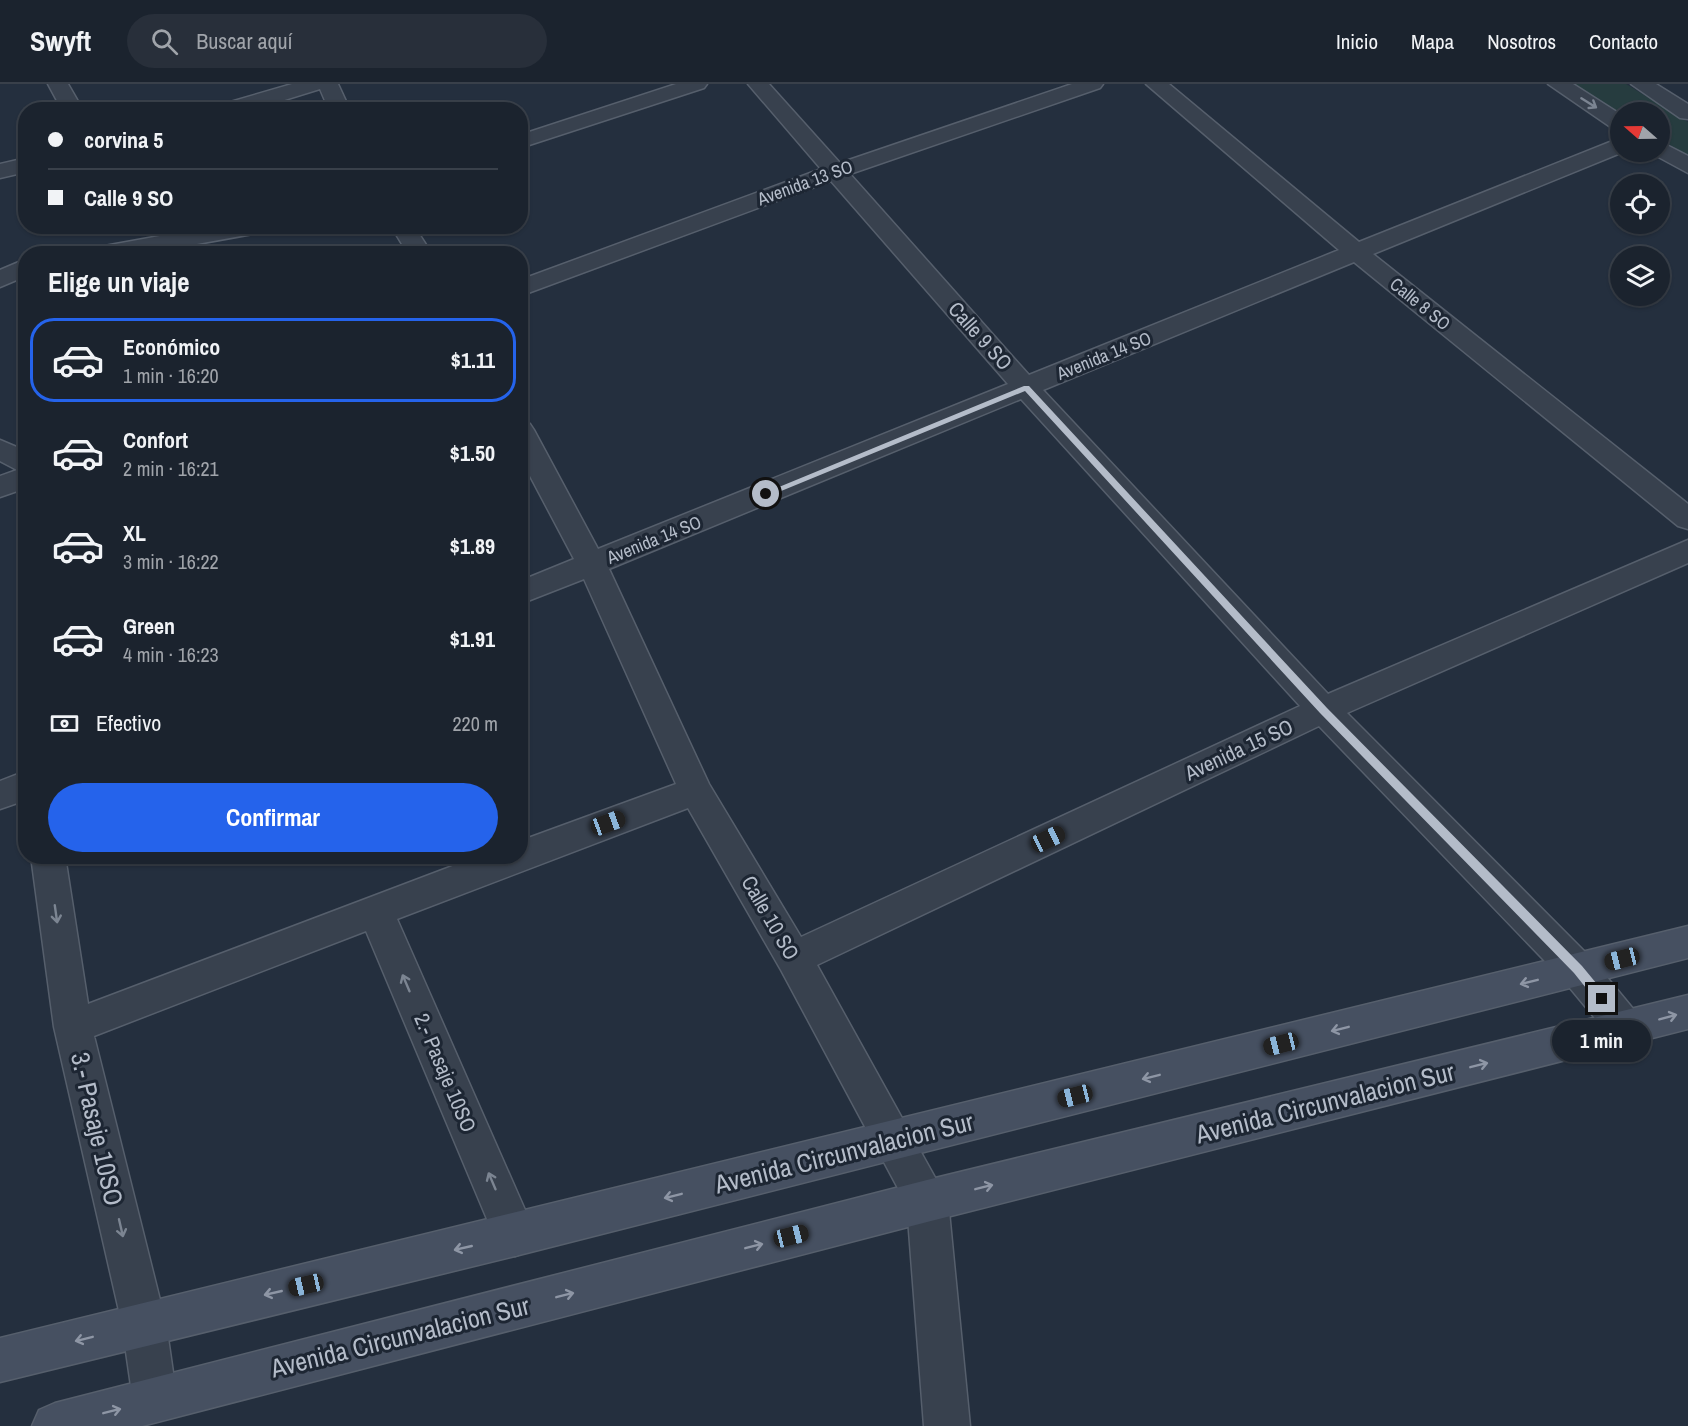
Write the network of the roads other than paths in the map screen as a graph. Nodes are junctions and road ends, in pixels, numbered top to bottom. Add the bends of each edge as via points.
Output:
1 (58, 84) edge
2 (314, 84) edge
3 (328, 84) edge
4 (697, 84) edge
5 (758, 84) edge
6 (1093, 84) edge
7 (1156, 84) edge
8 (1558, 84) edge
9 (1641, 84) edge
10 (68, 102) edge
11 (254, 102) edge
12 (336, 102) edge
13 (1688, 113) edge
14 (1610, 117) edge
15 (528, 139) edge
16 (1610, 149) edge
17 (1670, 155) edge
18 (1688, 166) edge
19 (18, 167) edge
20 (0, 171) edge
21 (834, 172) junction
22 (213, 234) edge
23 (144, 246) edge
24 (1357, 253) junction
25 (18, 265) edge
26 (0, 280) edge
27 (528, 286) edge
28 (1026, 388) junction
29 (528, 445) edge
30 (0, 449) edge
31 (18, 459) edge
32 (18, 480) edge
33 (0, 487) edge
34 (1688, 519) edge
35 (1688, 551) edge
36 (592, 565) junction
37 (528, 590) edge
38 (1323, 710) junction
39 (18, 788) edge
40 (696, 791) junction
41 (0, 795) edge
42 (528, 853) edge
43 (49, 864) edge
44 (499, 864) edge
45 (375, 910) junction
46 (1688, 942) edge
47 (794, 958) junction
48 (1578, 970) junction
49 (1688, 1012) edge
50 (73, 1027) junction
51 (1626, 1028) junction
52 (892, 1141) junction
53 (927, 1201) junction
54 (515, 1235) junction
55 (144, 1324) junction
56 (0, 1360) edge
57 (155, 1400) junction
58 (55, 1426) edge
59 (947, 1426) edge

1 - 10 street
2 - 11 street
3 - 12 street
4 - 15 street
5 - 21 street, Calle 9 SO
6 - 21 street, Avenida 13 SO
7 - 24 street, Calle 8 SO
8 -> 14 street
9 - 13 street
16 - 24 street, Avenida 14 SO
17 - 18 street
19 - 20 street
21 - 27 street, Avenida 13 SO
21 - 28 street, Calle 9 SO
22 - 23 street
24 - 28 street, Avenida 14 SO
24 - 34 street, Calle 8 SO
25 - 26 street
28 - 36 street, Avenida 14 SO
28 - 38 street, Calle 9 SO
29 - 36 street, Calle 10 SO
30 - 31 street
32 - 33 street
35 - 38 street, Avenida 15 SO
36 - 37 street, Avenida 14 SO
36 - 40 street, Calle 10 SO
38 - 47 street, Avenida 15 SO
38 - 48 street, Calle 9 SO
39 - 41 street
40 - 42 street
40 - 47 street, Calle 10 SO
43 -> 50 street, 3.- Pasaje 10SO
44 - 45 street
45 - 50 street
54 -> 45 street, 2.- Pasaje 10SO
46 - 48 main road, Avenida Circunvalacion Sur
47 - 52 street, Calle 10 SO
48 - 51 street, Calle 9 SO
48 -> 52 main road, Avenida Circunvalacion Sur
51 -> 49 main road, Avenida Circunvalacion Sur
50 -> 55 street, 3.- Pasaje 10SO
53 -> 51 main road, Avenida Circunvalacion Sur
52 - 53 street, Calle 10 SO
52 -> 54 main road, Avenida Circunvalacion Sur
57 -> 53 main road, Avenida Circunvalacion Sur
53 - 59 street, Calle 10 SO
54 -> 55 main road, Avenida Circunvalacion Sur
55 -> 56 main road, Avenida Circunvalacion Sur
55 - 57 street, 3.- Pasaje 10SO
58 -> 57 main road, Avenida Circunvalacion Sur

